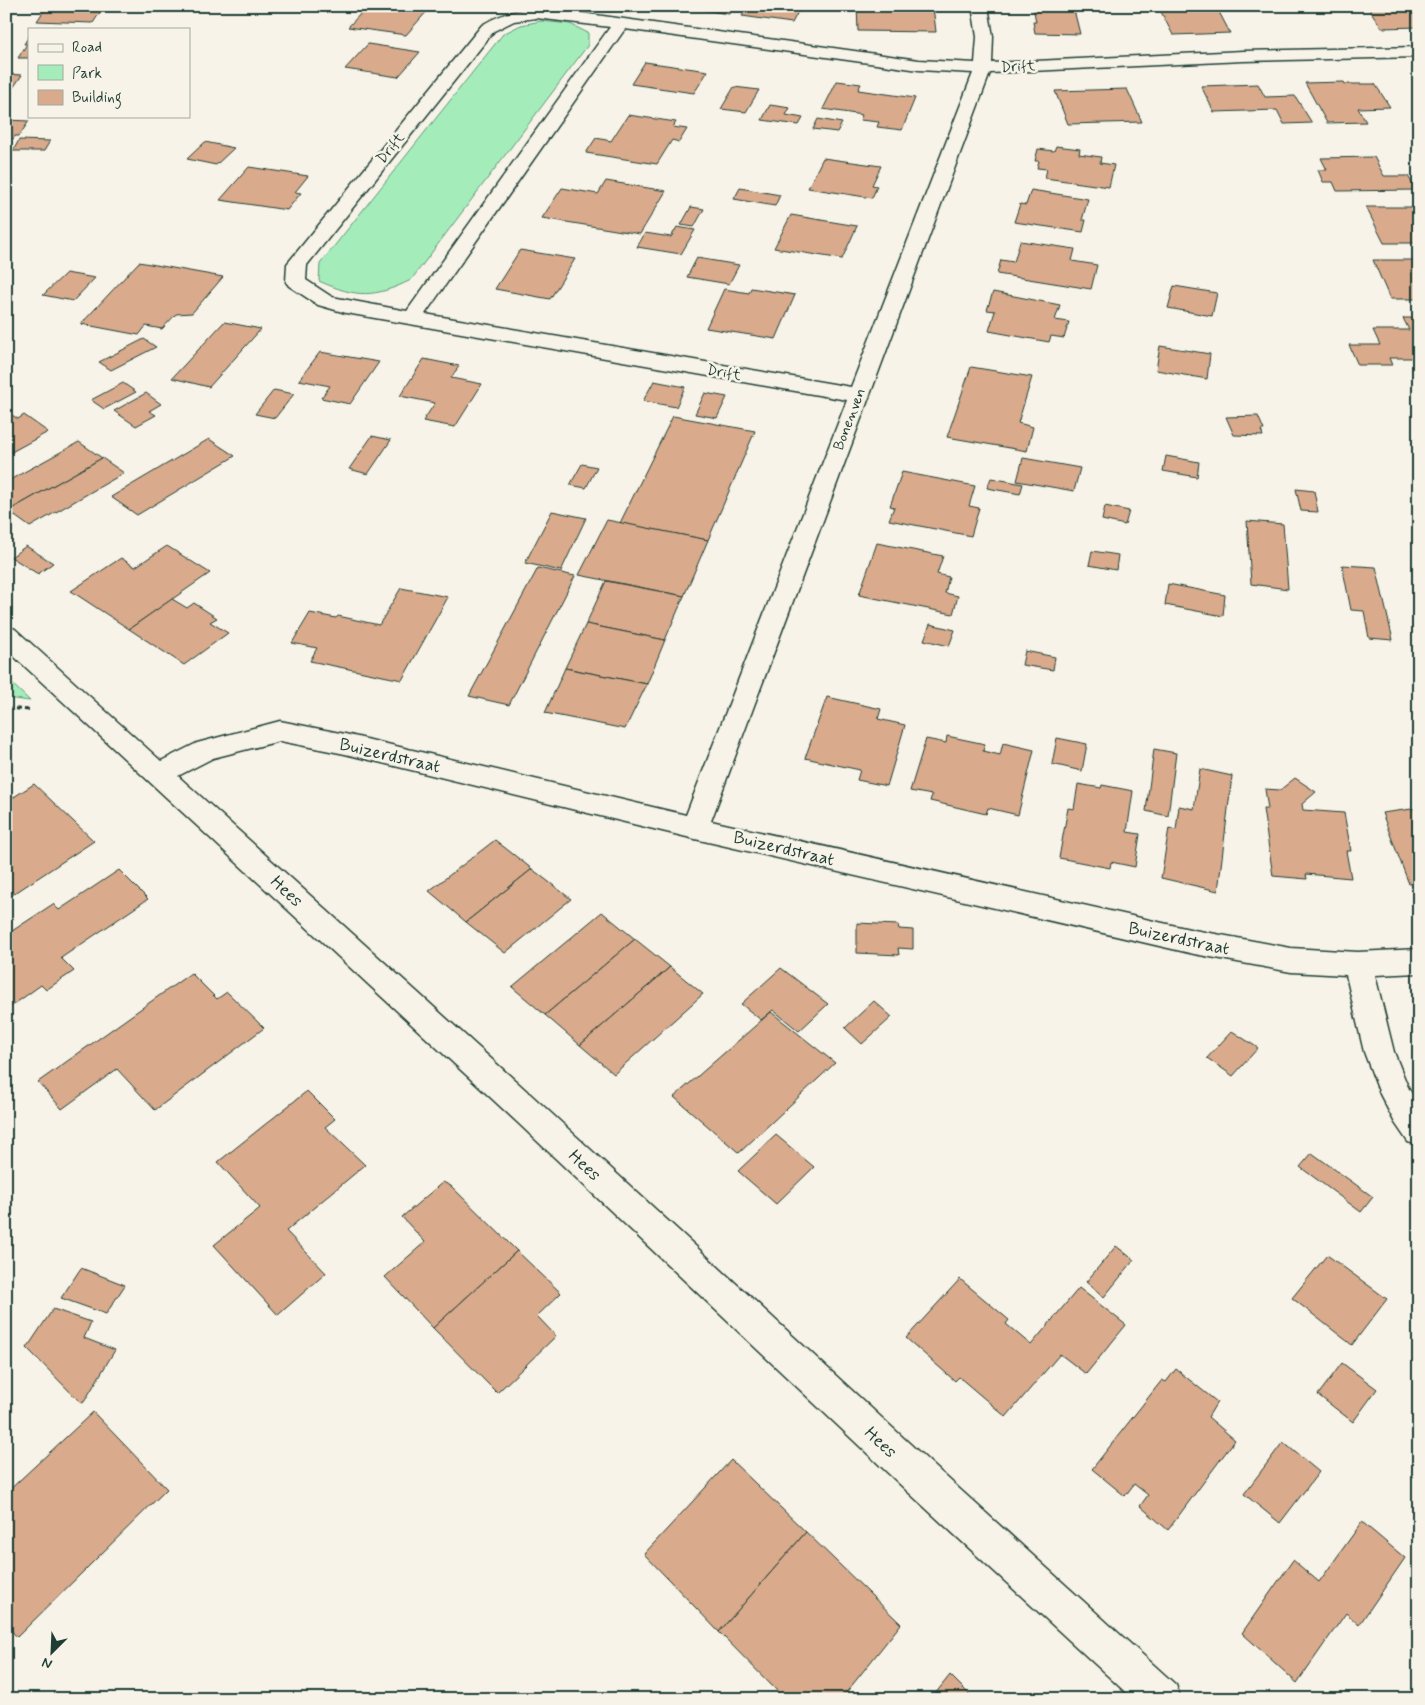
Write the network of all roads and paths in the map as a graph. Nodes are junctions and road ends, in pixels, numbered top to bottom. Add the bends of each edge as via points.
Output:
1 (980, 6) edge
2 (620, 24) junction
3 (1412, 52) edge
4 (983, 68) junction
5 (1419, 71) edge
6 (412, 318) junction
7 (858, 395) junction
8 (6, 634) edge
9 (158, 774) junction
10 (695, 828) junction
11 (1419, 961) edge
12 (1358, 964) junction
13 (1419, 1132) edge
14 (1162, 1699) edge

1 - 4 street, Bonenven via 985,38
2 - 4 street, Drift via 919,65
2 - 6 street
2 - 6 street, Drift via 545,13 521,13 488,28 296,264 296,282 325,301 346,308
3 - 4 street, Drift
3 - 5 street
4 - 7 street, Bonenven
6 - 7 street, Drift
7 - 10 street, Bonenven
8 - 9 street, Hees
9 - 10 street, Buizerdstraat via 206,750 280,731
9 - 14 street, Hees
10 - 12 street, Buizerdstraat via 1194,942 1291,960
11 - 12 street, Buizerdstraat
12 - 13 street via 1386,1077

